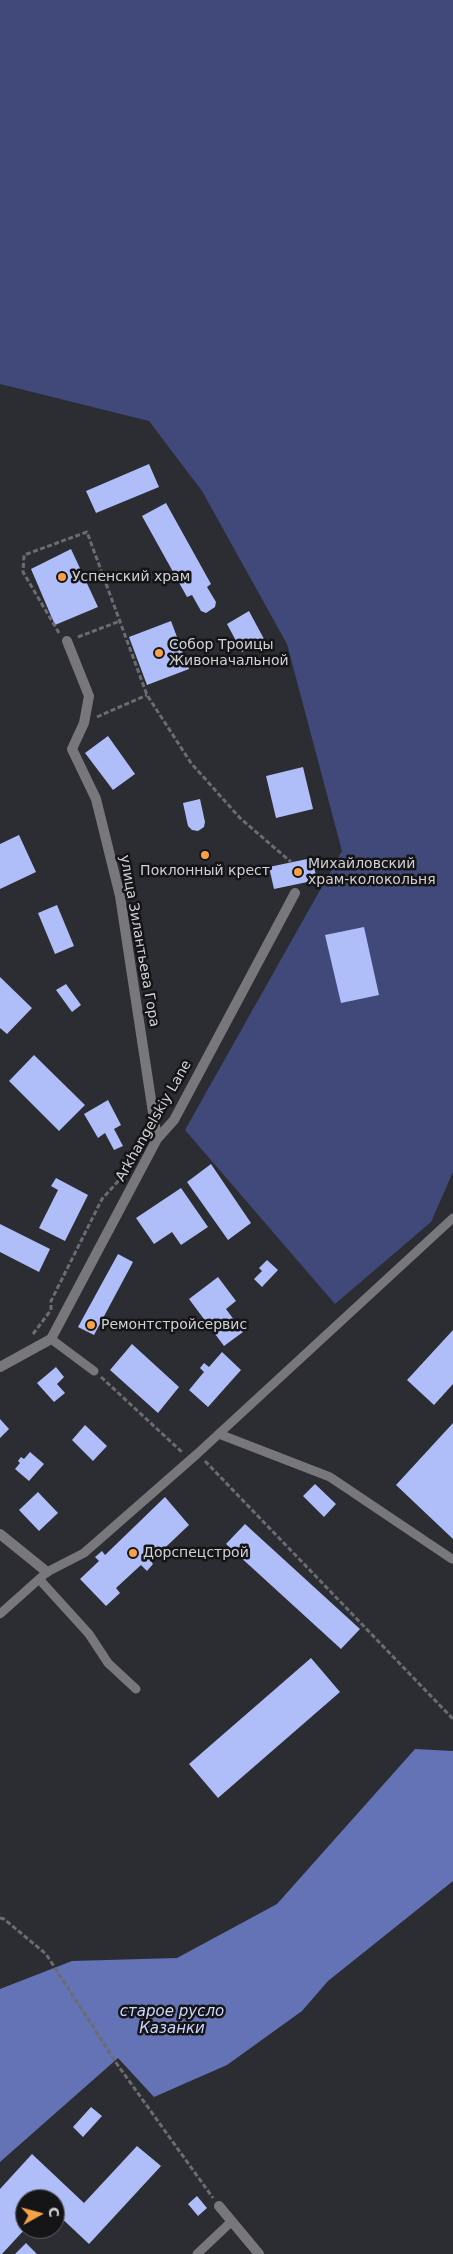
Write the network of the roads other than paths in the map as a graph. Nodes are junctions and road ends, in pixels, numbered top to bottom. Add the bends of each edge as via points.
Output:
1 (67, 641) road end
2 (295, 893) dead end
3 (157, 1139) junction
4 (453, 1218) edge
5 (51, 1339) junction
6 (0, 1367) edge
7 (94, 1371) road end
8 (219, 1434) junction
9 (0, 1534) edge
10 (452, 1559) dead end
11 (42, 1575) junction
12 (0, 1614) edge
13 (136, 1690) dead end
14 (219, 2206) road end
15 (232, 2221) junction
16 (197, 2254) edge
17 (259, 2254) edge

1 - 3 street, улица Зилантьева Гора via 89,696 84,723 72,749 96,799 120,896
2 - 3 street, Arkhangelskiy Lane via 174,1120
3 - 5 street, Arkhangelskiy Lane
4 - 8 lane
5 - 6 street
5 - 7 lane
8 - 10 lane via 330,1477
8 - 11 lane via 84,1553
9 - 11 street
11 - 12 lane
11 - 13 lane via 108,1663
14 - 15 street
15 - 16 lane
15 - 17 street

